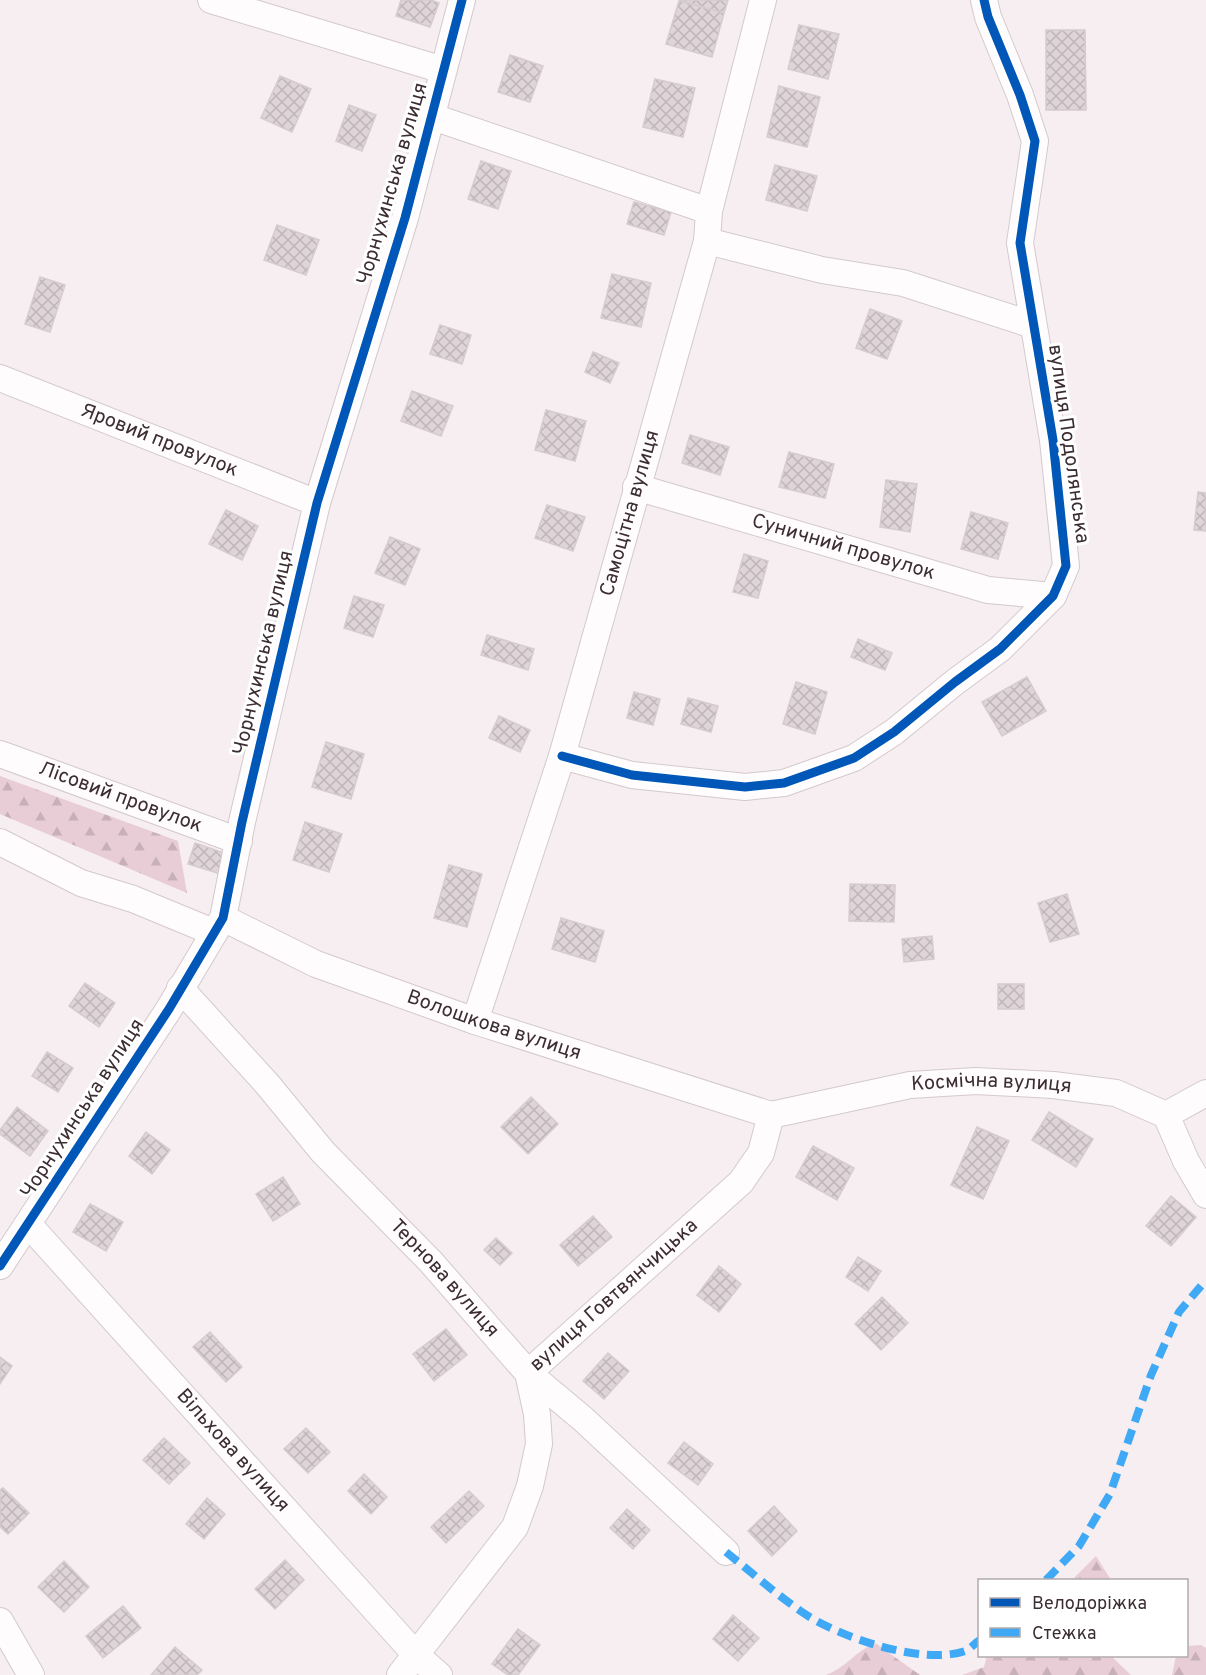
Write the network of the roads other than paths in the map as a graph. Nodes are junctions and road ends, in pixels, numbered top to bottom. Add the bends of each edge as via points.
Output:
1 (211, 0) edge
2 (462, 0) edge
3 (763, 0) edge
4 (984, 0) edge
5 (443, 70) junction
6 (433, 117) junction
7 (709, 211) junction
8 (707, 241) junction
9 (1033, 325) junction
10 (0, 378) edge
11 (636, 486) junction
12 (317, 503) junction
13 (1053, 596) junction
14 (0, 754) edge
15 (562, 756) junction
16 (239, 841) junction
17 (0, 842) edge
18 (218, 925) junction
19 (180, 988) junction
20 (475, 1021) junction
21 (1206, 1093) edge
22 (771, 1115) junction
23 (1166, 1115) junction
24 (1206, 1195) edge
25 (29, 1225) junction
26 (0, 1266) edge
27 (528, 1373) junction
28 (726, 1552) dead end
29 (0, 1621) edge
30 (417, 1656) junction
31 (31, 1675) edge
32 (400, 1675) edge
33 (439, 1675) edge

1 - 5 street
2 - 5 street, Чорнухинська вулиця
3 - 7 street, Самоцітна вулиця
4 - 9 street, вулиця Подолянська via 1035,141 1020,243
5 - 6 street, Чорнухинська вулиця
6 - 7 street
6 - 12 street, Чорнухинська вулиця
7 - 8 street, Самоцітна вулиця
8 - 9 street via 822,270 903,283
8 - 11 street, Самоцітна вулиця
9 - 13 street, вулиця Подолянська via 1053,440 1066,566
10 - 12 street, Яровий провулок
11 - 13 street, Суничний провулок via 988,590
11 - 15 street, Самоцітна вулиця
12 - 16 street, Чорнухинська вулиця
13 - 15 street, вулиця Подолянська via 1000,649 894,732 854,758 784,783 745,788 632,775
14 - 16 street, Лісовий провулок
15 - 20 street, Самоцітна вулиця
16 - 18 street, Чорнухинська вулиця
17 - 18 street, Волошкова вулиця via 81,883
18 - 19 street, Чорнухинська вулиця
18 - 20 street, Волошкова вулиця
19 - 25 street, Чорнухинська вулиця
19 - 27 street, Тернова вулиця via 323,1152 431,1262
20 - 22 street, Волошкова вулиця
21 - 23 street
22 - 23 street, Космічна вулиця via 910,1085 976,1081 1116,1093
22 - 27 street, вулиця Говтвянчицька via 761,1154 741,1182
23 - 24 street
25 - 26 street, Чорнухинська вулиця
25 - 30 street, Вільхова вулиця
27 - 28 street, Тернова вулиця
27 - 30 street, вулиця Говтвянчицька via 539,1444 530,1486 515,1527
29 - 31 street
30 - 32 street, вулиця Говтвянчицька
30 - 33 street, Вільхова вулиця

